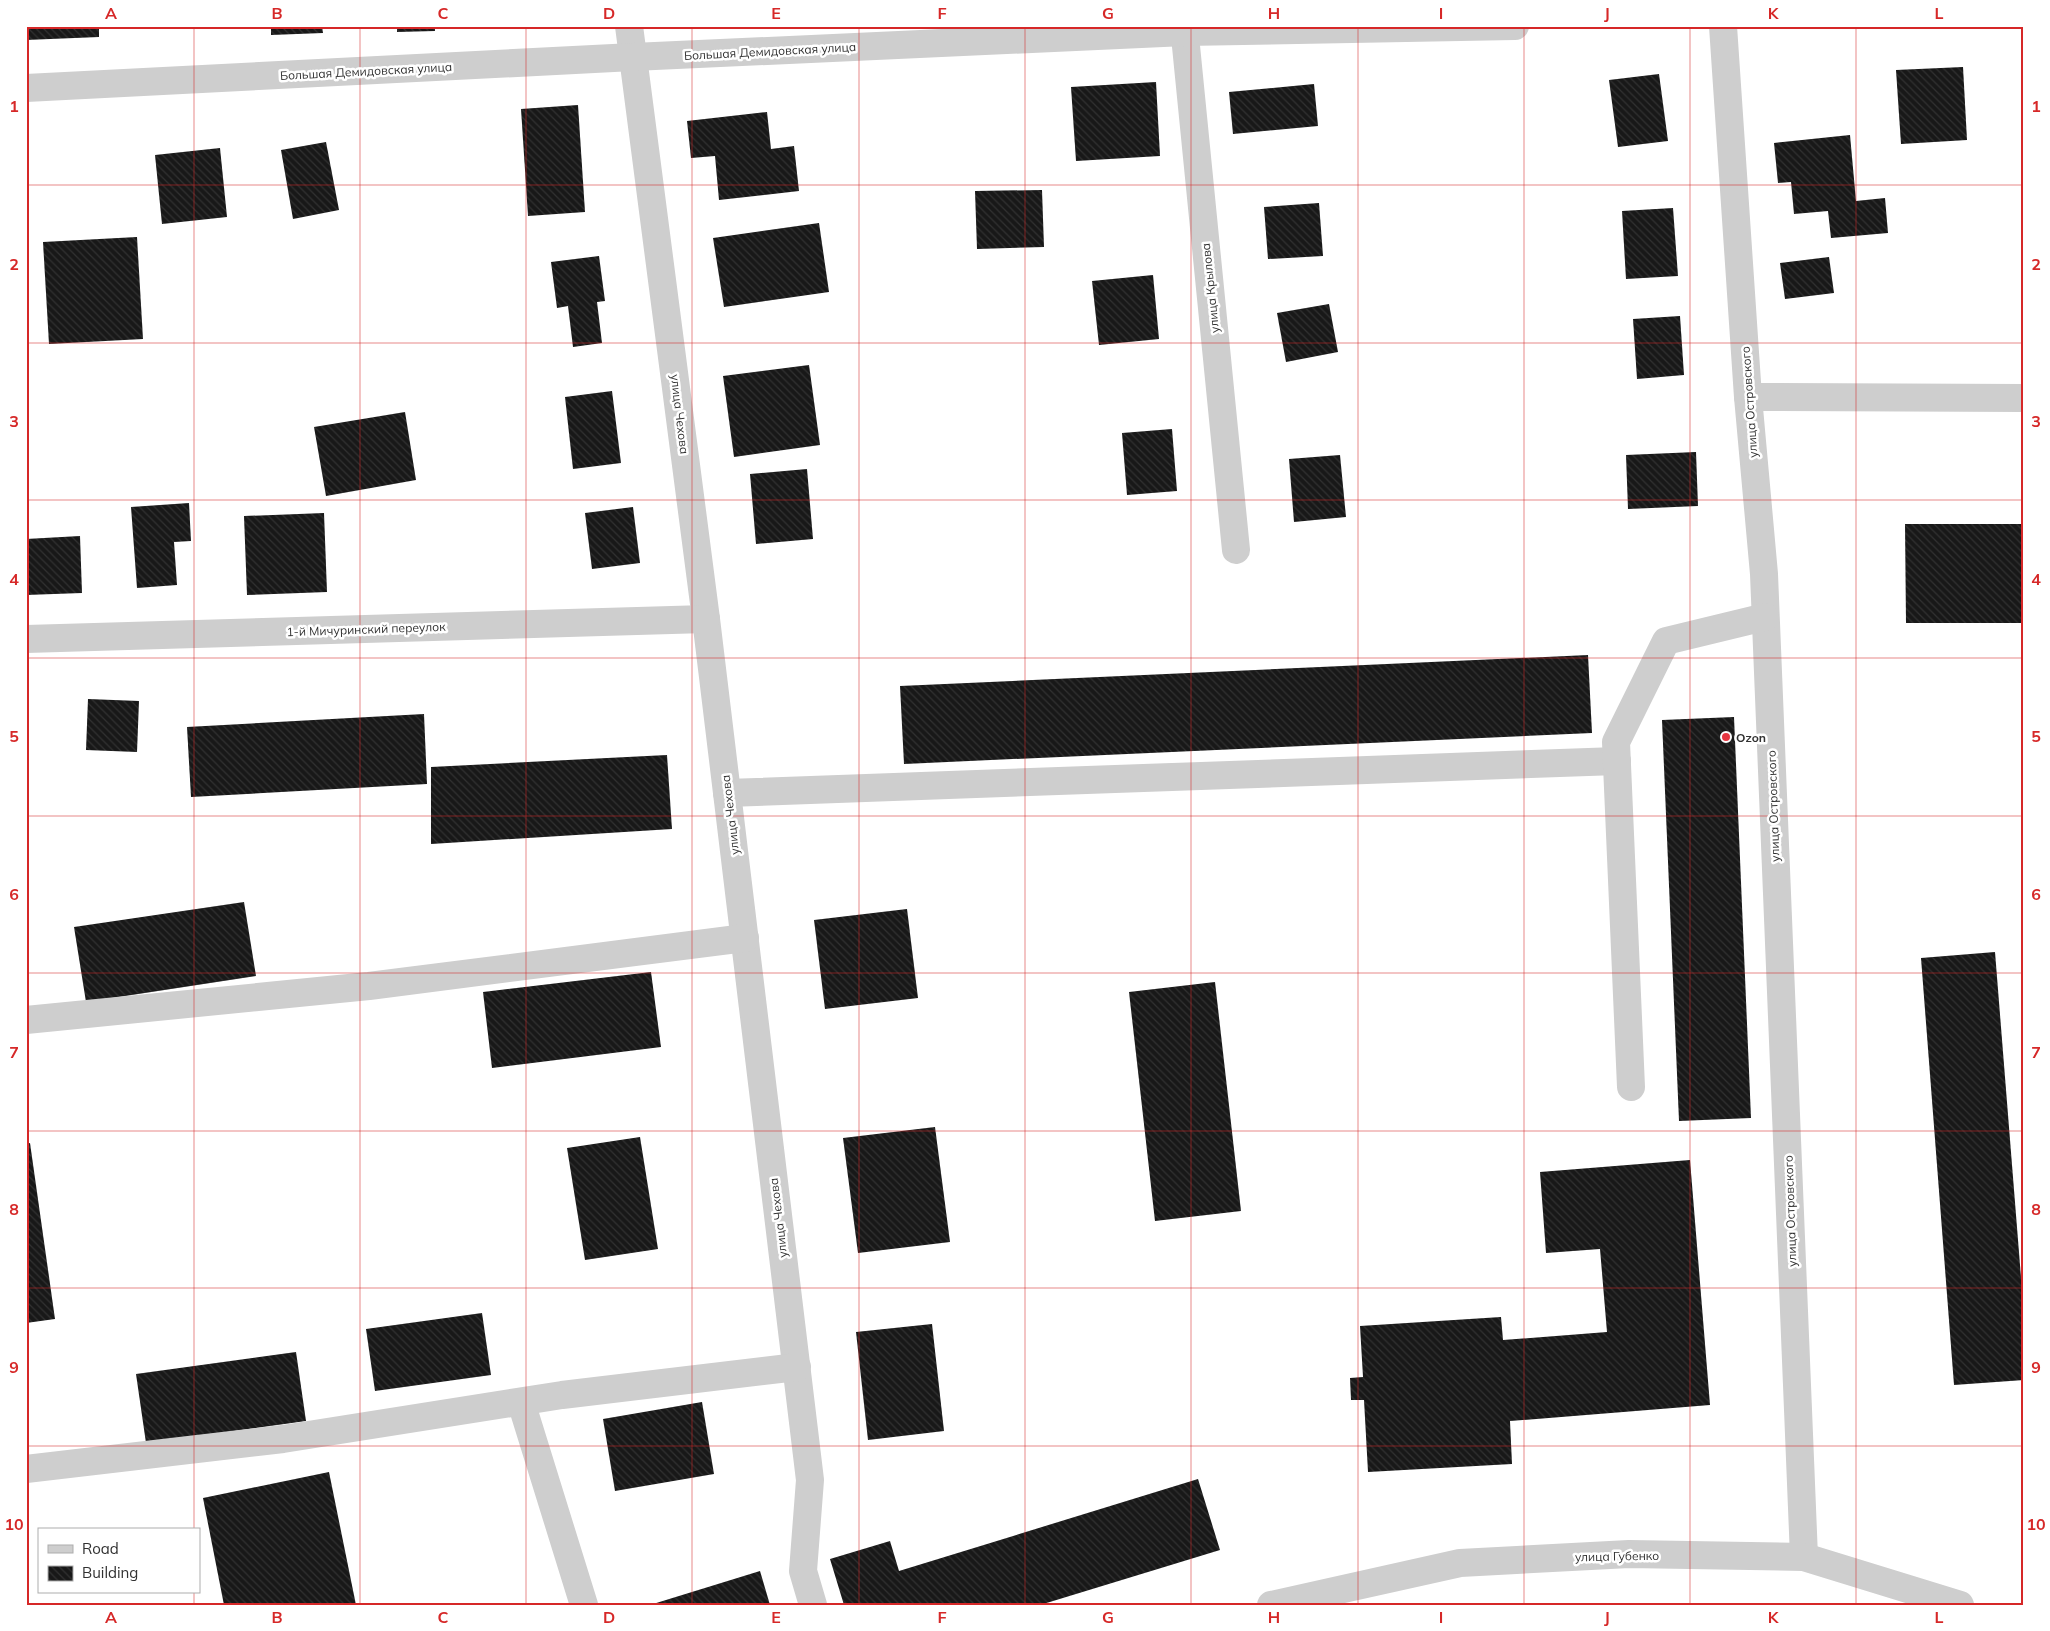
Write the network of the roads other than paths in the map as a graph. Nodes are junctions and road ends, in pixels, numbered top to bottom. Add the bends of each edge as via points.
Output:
1 (629, 26) edge
2 (1515, 26) edge
3 (1723, 26) edge
4 (1184, 29) edge
5 (633, 57) junction
6 (26, 88) edge
7 (1748, 397) junction
8 (2024, 398) edge
9 (1236, 550) dead end
10 (1765, 617) junction
11 (706, 619) junction
12 (26, 639) edge
13 (1617, 761) junction
14 (727, 793) junction
15 (744, 938) junction
16 (26, 1020) edge
17 (1631, 1086) dead end
18 (797, 1367) junction
19 (521, 1402) junction
20 (26, 1469) edge
21 (1804, 1557) junction
22 (584, 1605) edge
23 (813, 1605) edge
24 (1271, 1605) edge
25 (1960, 1605) edge

1 - 5 street, улица Чехова
2 - 4 street, Большая Демидовская улица
3 - 7 street, улица Островского
4 - 5 street, Большая Демидовская улица
4 - 9 street, улица Крылова
5 - 6 street, Большая Демидовская улица
5 - 11 street, улица Чехова
7 - 8 street
7 - 10 street, улица Островского
10 - 13 street via 1666,641 1616,742
10 - 21 street, улица Островского
11 - 12 street, 1-й Мичуринский переулок
11 - 14 street, улица Чехова
13 - 14 street
13 - 17 street
14 - 15 street, улица Чехова
15 - 16 street via 369,986
15 - 18 street, улица Чехова
18 - 19 street
18 - 23 street, улица Чехова via 810,1480 803,1571
19 - 20 street via 283,1439
19 - 22 street
21 - 24 street, улица Губенко via 1629,1554 1460,1563
21 - 25 street, улица Губенко

